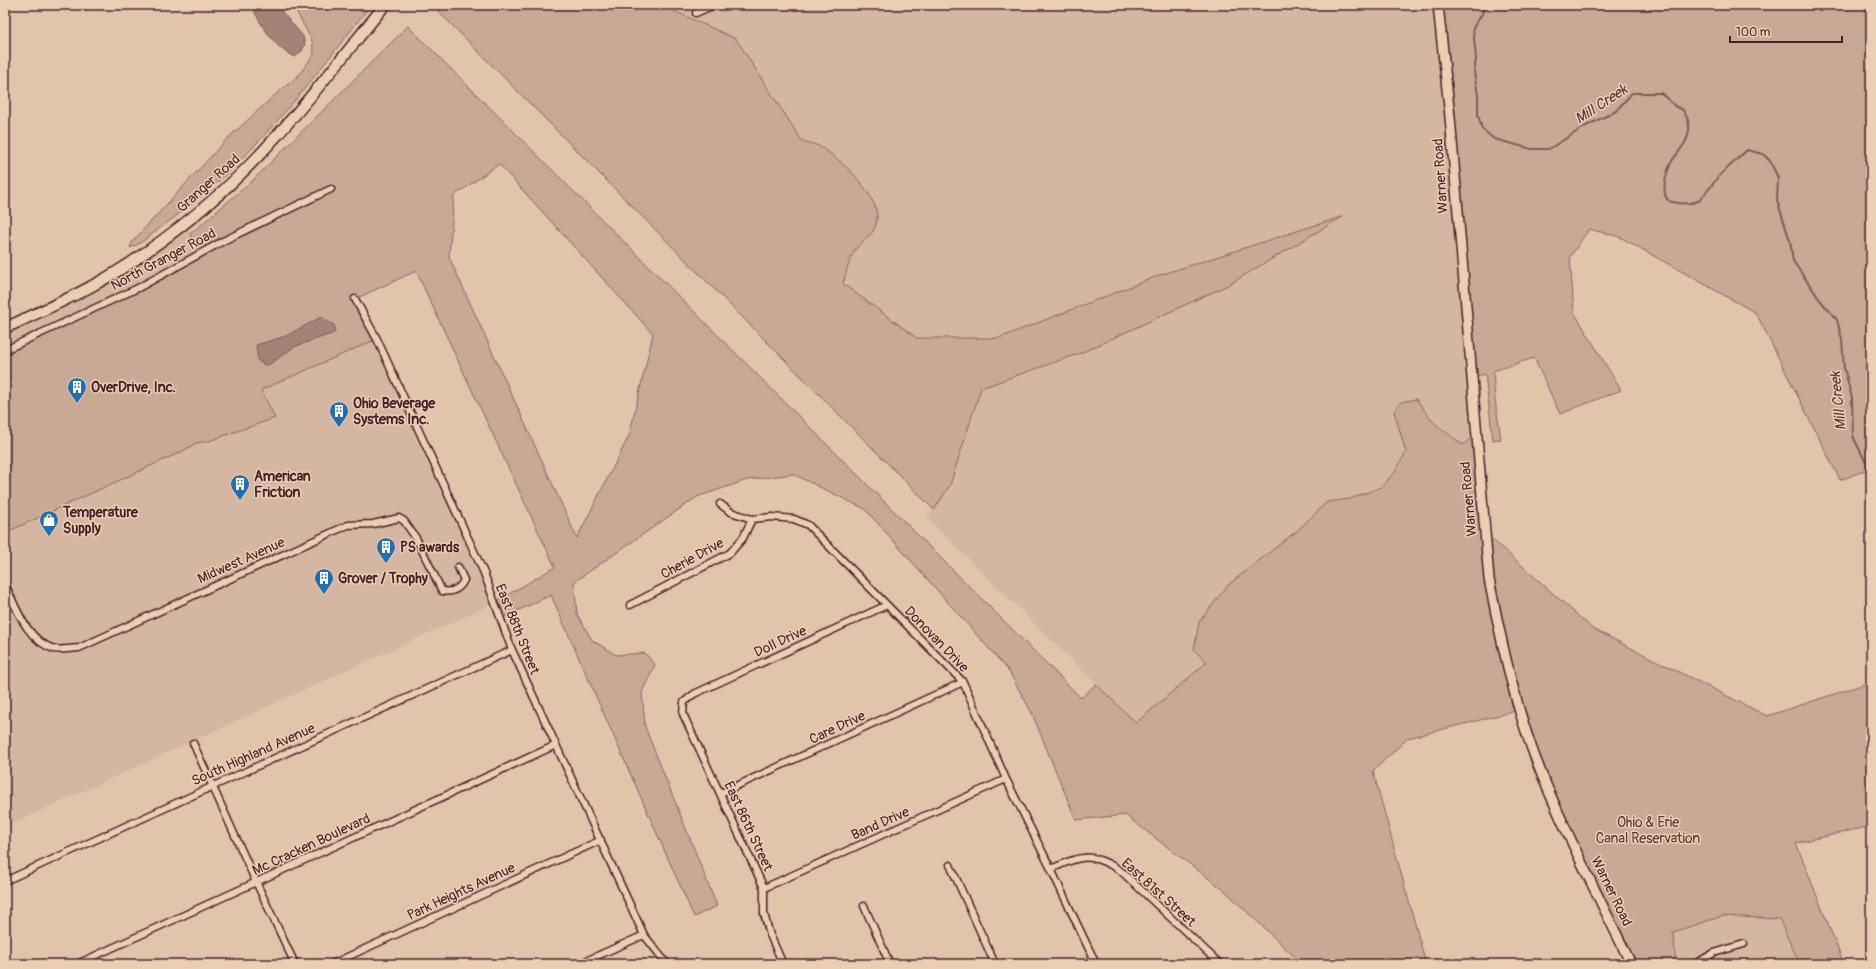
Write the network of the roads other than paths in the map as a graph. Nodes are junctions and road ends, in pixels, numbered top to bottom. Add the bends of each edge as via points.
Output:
1 (385, 5) edge
2 (714, 5) edge
3 (1438, 5) edge
4 (696, 13) dead end
5 (331, 189) dead end
6 (355, 299) dead end
7 (5, 328) edge
8 (5, 350) edge
9 (720, 504) dead end
10 (752, 519) junction
11 (458, 567) dead end
12 (5, 584) edge
13 (887, 604) junction
14 (630, 605) dead end
15 (512, 650) junction
16 (962, 682) junction
17 (684, 702) joint
18 (193, 743) dead end
19 (556, 745) junction
20 (1006, 779) junction
21 (213, 785) junction
22 (721, 793) junction
23 (601, 840) junction
24 (950, 865) dead end
25 (1051, 869) junction
26 (5, 881) edge
27 (256, 882) junction
28 (764, 888) junction
29 (864, 906) dead end
30 (644, 935) junction
31 (1744, 944) dead end
32 (77, 964) edge
33 (295, 964) edge
34 (332, 964) edge
35 (579, 964) edge
36 (667, 964) edge
37 (783, 964) edge
38 (890, 964) edge
39 (995, 964) edge
40 (1096, 964) edge
41 (1220, 964) edge
42 (1632, 964) edge
43 (1695, 964) edge

1 - 7 main road, Granger Road via 273,141 185,223 145,253 96,284
2 - 4 street
3 - 42 main road, Warner Road via 1450,117 1489,579 1504,653 1542,775
5 - 8 street, North Granger Road via 225,240 138,288
6 - 15 street, East 88th Street via 377,339 484,574
9 - 10 street, Donovan Drive via 731,512
10 - 13 street, Donovan Drive via 794,519 808,525
10 - 14 street, Cherie Drive via 743,538 730,553
11 - 12 street, Midwest Avenue via 464,580 461,587 449,592 442,591 416,538 404,521 399,518 373,524 348,525 79,648 55,649 38,639 24,624
13 - 16 street, Donovan Drive
13 - 17 street, Doll Drive via 694,694
15 - 19 street, East 88th Street
15 - 21 street, South Highland Avenue
16 - 20 street, Donovan Drive
16 - 22 street, Care Drive
17 - 22 street, East 86th Street via 683,714
18 - 21 street
19 - 23 street, East 88th Street
19 - 27 street, Mc Cracken Boulevard
20 - 25 street, Donovan Drive
20 - 28 street, Band Drive
21 - 26 street, South Highland Avenue
21 - 27 street
22 - 28 street, East 86th Street
23 - 30 street, East 88th Street
23 - 34 street, Park Heights Avenue
24 - 39 street
25 - 40 street, Donovan Drive
25 - 41 street, East 81st Street via 1074,859 1092,857 1106,861 1121,871
27 - 32 street, Mc Cracken Boulevard
27 - 33 street
28 - 37 street, East 86th Street via 764,914
29 - 38 street
30 - 35 street
30 - 36 street, East 88th Street
31 - 43 street via 1714,954

